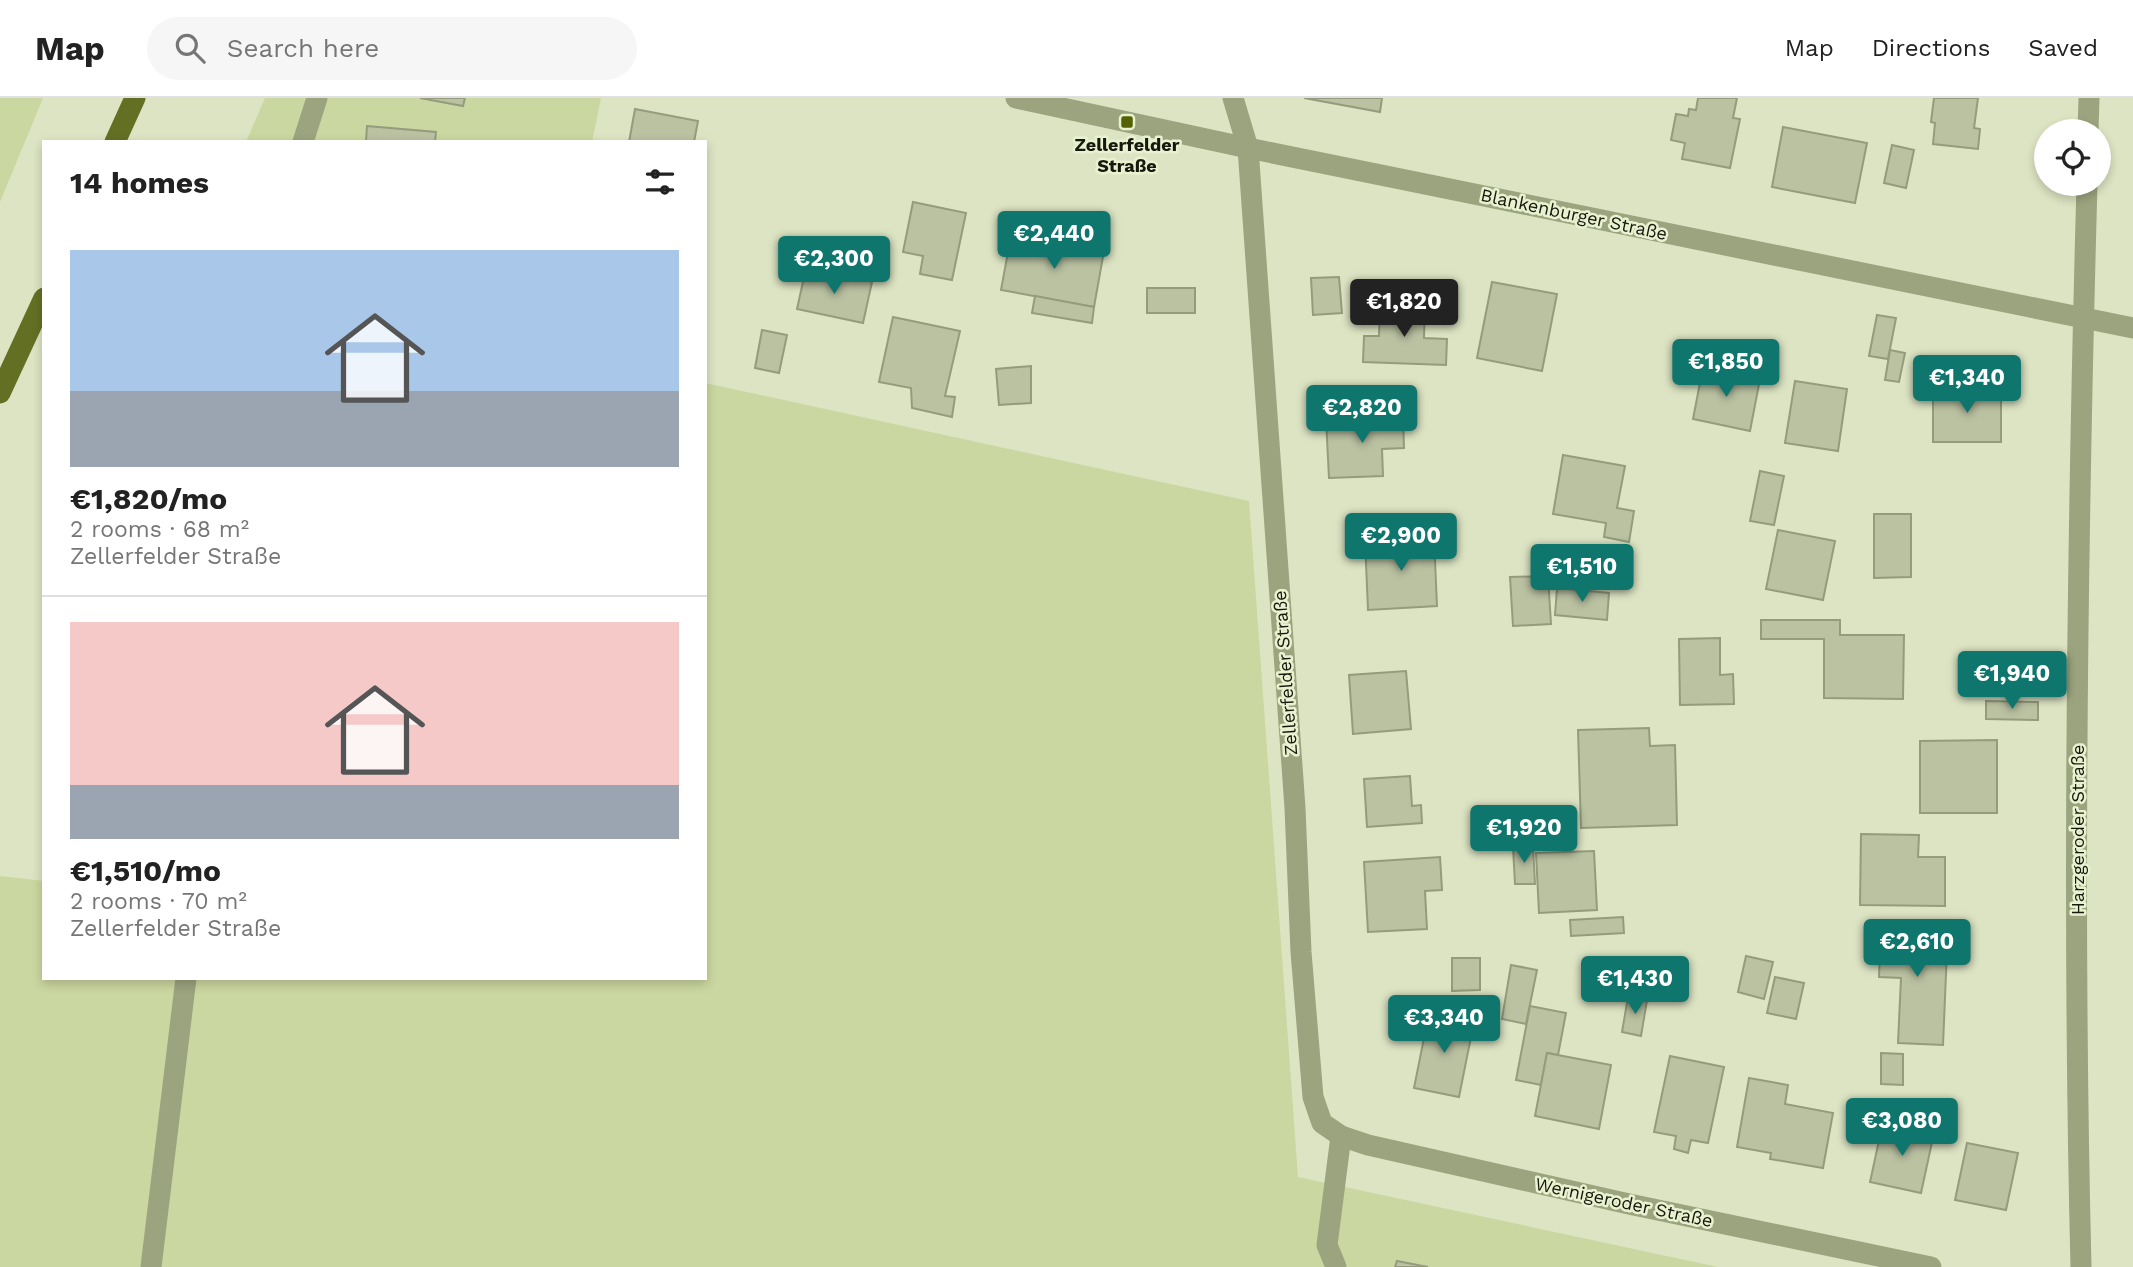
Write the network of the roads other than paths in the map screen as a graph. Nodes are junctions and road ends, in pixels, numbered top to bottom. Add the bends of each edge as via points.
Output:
1 (135, 98) edge
2 (317, 98) edge
3 (1016, 98) edge
4 (1233, 98) edge
5 (2089, 98) edge
6 (2088, 119) edge
7 (116, 140) edge
8 (304, 140) edge
9 (1248, 148) junction
10 (2087, 196) edge
11 (42, 302) edge
12 (2083, 318) junction
13 (2133, 328) edge
14 (0, 393) edge
15 (186, 980) edge
16 (1322, 1123) joint
17 (1341, 1136) junction
18 (151, 1267) edge
19 (1336, 1267) edge
20 (1931, 1267) edge
21 (2081, 1267) edge

1 - 7 main road
2 - 8 street
3 - 9 street, Blankenburger Straße
4 - 9 street, Zellerfelder Straße
5 - 6 street
9 - 12 street, Blankenburger Straße
9 - 16 street, Zellerfelder Straße via 1301,952 1313,1097
10 - 12 street, Harzgeroder Straße
11 - 14 main road
12 - 13 street, Blankenburger Straße
12 - 21 street, Harzgeroder Straße via 2077,773
15 - 18 street
16 - 17 street, Wernigeroder Straße
17 - 19 street via 1327,1245
17 - 20 street, Wernigeroder Straße via 1629,1204

